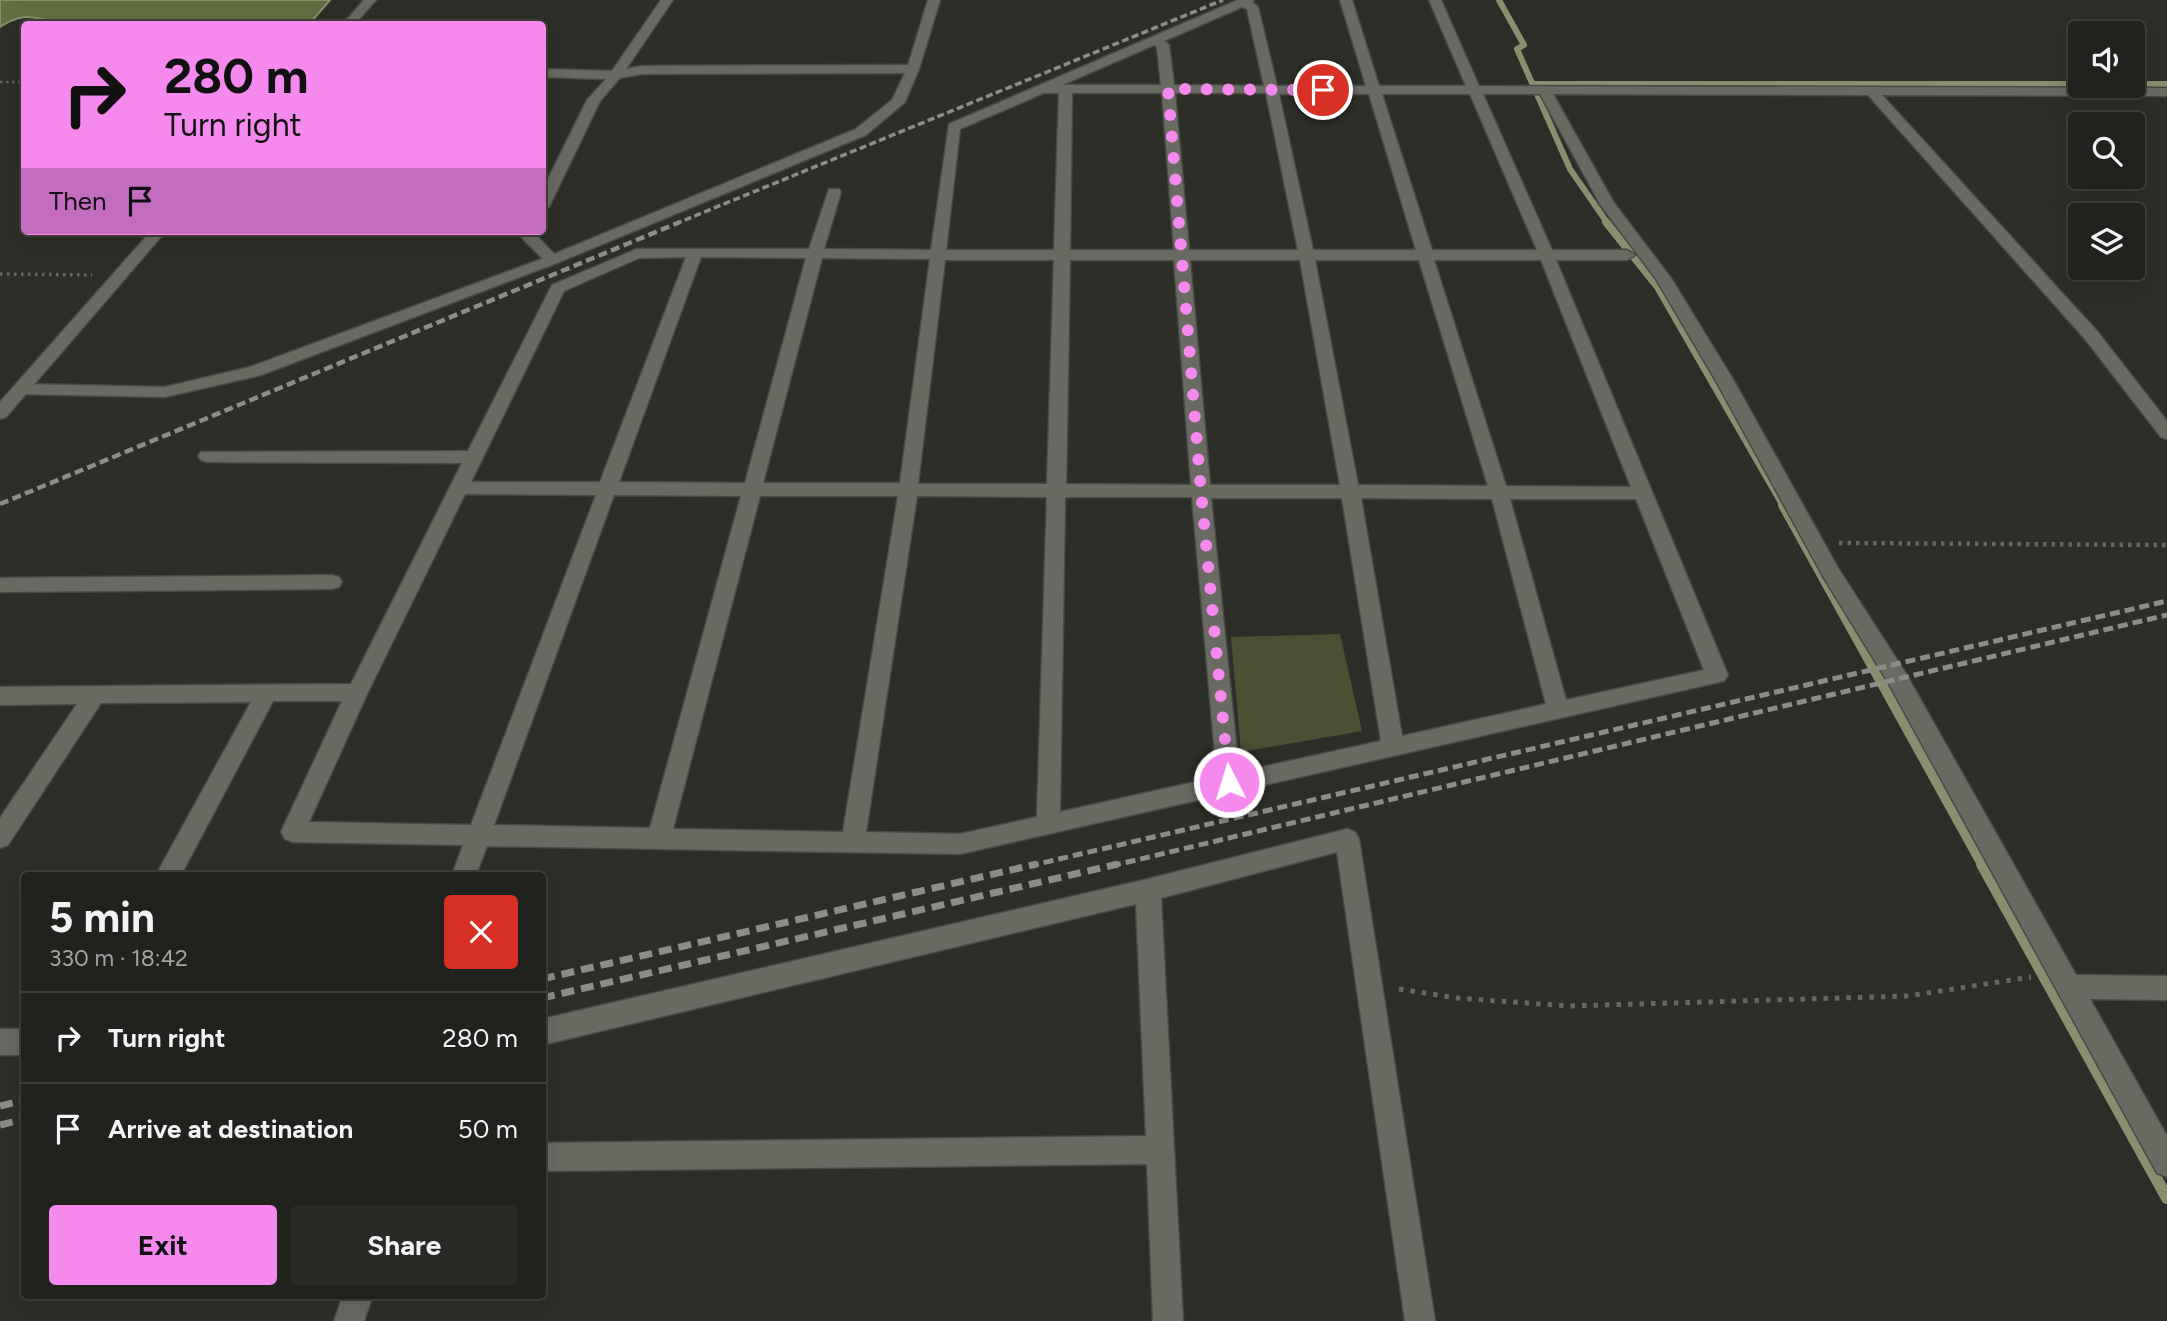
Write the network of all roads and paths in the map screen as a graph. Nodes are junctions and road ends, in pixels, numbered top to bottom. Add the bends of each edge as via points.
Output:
1 (370, 0) edge
2 (667, 0) edge
3 (934, 0) edge
4 (1346, 0) edge
5 (1436, 0) edge
6 (1245, 1) edge
7 (352, 21) edge
8 (1152, 39) junction
9 (913, 69) junction
10 (546, 74) edge
11 (616, 75) junction
12 (0, 82) edge
13 (21, 82) edge
14 (1041, 89) junction
15 (1168, 89) junction
16 (1066, 90) junction
17 (1272, 90) junction
18 (1373, 90) junction
19 (1475, 91) junction
20 (1545, 92) junction
21 (2167, 92) edge
22 (1873, 93) junction
23 (834, 192) dead end
24 (546, 199) edge
25 (156, 235) edge
26 (529, 235) edge
27 (695, 252) junction
28 (815, 254) junction
29 (1306, 254) junction
30 (1426, 254) junction
31 (939, 255) junction
32 (1060, 255) junction
33 (1183, 255) junction
34 (1627, 255) dead end
35 (1547, 256) junction
36 (552, 260) junction
37 (0, 274) edge
38 (121, 275) junction
39 (21, 388) junction
40 (0, 413) edge
41 (2167, 433) edge
42 (207, 456) dead end
43 (474, 457) junction
44 (459, 488) junction
45 (606, 488) junction
46 (753, 488) junction
47 (908, 491) junction
48 (1055, 491) junction
49 (1201, 492) junction
50 (1350, 492) junction
51 (1644, 494) junction
52 (1500, 495) junction
53 (1814, 542) junction
54 (2167, 545) edge
55 (332, 582) dead end
56 (0, 586) edge
57 (357, 692) junction
58 (267, 693) junction
59 (95, 695) junction
60 (0, 696) edge
61 (1558, 710) junction
62 (1393, 747) junction
63 (1229, 782) junction
64 (1048, 825) junction
65 (478, 837) junction
66 (0, 838) edge
67 (659, 839) junction
68 (853, 842) junction
69 (170, 872) edge
70 (465, 872) edge
71 (1148, 890) junction
72 (2038, 976) dead end
73 (2067, 987) junction
74 (1369, 988) junction
75 (2167, 988) edge
76 (546, 1031) edge
77 (0, 1042) edge
78 (21, 1042) edge
79 (1161, 1150) junction
80 (546, 1157) edge
81 (2167, 1163) edge
82 (357, 1299) edge
83 (349, 1321) edge
84 (1168, 1321) edge
85 (1420, 1321) edge

1 - 7 street
2 - 11 street
3 - 9 street
4 - 18 street
5 - 19 street
6 - 8 street
6 - 17 street via 1252,7
8 - 14 street
8 - 15 street via 1163,45
9 - 11 street via 641,70
9 - 36 street via 898,102 860,132
10 - 11 street
11 - 24 street via 594,100
12 - 13 path
14 - 16 street
14 - 31 street via 954,127
15 - 16 street
15 - 17 street
15 - 33 street
16 - 32 street
17 - 18 street
17 - 29 street
18 - 19 street
18 - 30 street
19 - 20 street
19 - 35 street
20 - 22 street
20 - 53 street via 1607,204 1688,317
21 - 22 street
22 - 41 street via 2091,335
23 - 28 street
25 - 38 street
26 - 36 street
27 - 28 street
27 - 43 street via 637,254 558,288
27 - 45 street
28 - 31 street
28 - 46 street
29 - 30 street
29 - 33 street
29 - 50 street
30 - 35 street
30 - 52 street
31 - 32 street
31 - 47 street
32 - 33 street
32 - 48 street
33 - 49 street
34 - 35 street
35 - 51 street
36 - 39 street via 242,374 164,392
37 - 38 path
38 - 39 street
39 - 40 street
42 - 43 street
43 - 44 street
44 - 45 street
44 - 57 street
45 - 46 street
45 - 65 street
46 - 47 street
46 - 67 street
47 - 48 street
47 - 68 street
48 - 49 street
48 - 64 street
49 - 50 street
49 - 63 street
50 - 52 street
50 - 62 street
51 - 52 street
51 - 61 street via 1717,675
52 - 61 street
53 - 54 path
53 - 73 street via 1896,678
55 - 56 street
57 - 58 street
57 - 65 street via 293,832
58 - 59 street
58 - 69 street
59 - 60 street
59 - 66 street
61 - 62 street
62 - 63 street
63 - 64 street
64 - 68 street via 960,844
65 - 67 street
65 - 70 street
67 - 68 street
71 - 74 street via 1347,839
71 - 76 street
71 - 79 street
72 - 74 path via 1909,996 1569,1006
73 - 75 street
73 - 81 street
74 - 85 street
77 - 78 street
79 - 80 street
79 - 84 street
82 - 83 street

